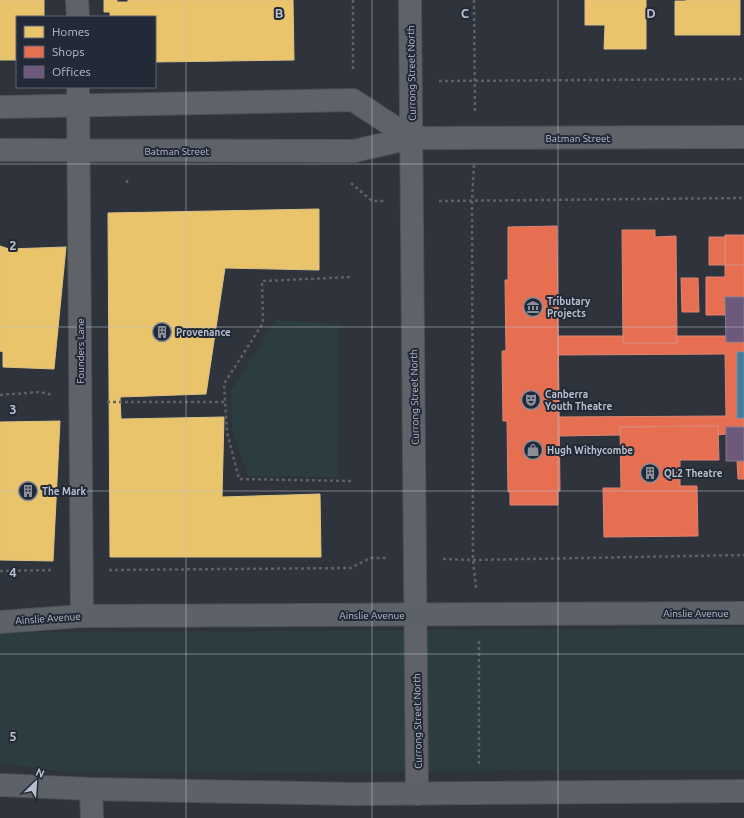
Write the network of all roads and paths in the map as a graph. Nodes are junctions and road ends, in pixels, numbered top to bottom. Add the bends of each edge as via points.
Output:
1 (77, 0) edge
2 (353, 0) edge
3 (410, 0) edge
4 (474, 0) edge
5 (78, 16) edge
6 (353, 75) dead end
7 (744, 79) edge
8 (475, 81) junction
9 (411, 82) junction
10 (78, 96) edge
11 (0, 107) edge
12 (744, 137) edge
13 (411, 138) junction
14 (475, 138) junction
15 (0, 150) edge
16 (79, 150) junction
17 (351, 183) dead end
18 (744, 198) edge
19 (472, 200) junction
20 (412, 201) junction
21 (351, 277) dead end
22 (0, 395) edge
23 (80, 402) junction
24 (225, 402) junction
25 (351, 481) dead end
26 (744, 555) edge
27 (415, 558) junction
28 (474, 560) junction
29 (82, 570) junction
30 (0, 571) edge
31 (744, 613) edge
32 (416, 614) junction
33 (478, 614) junction
34 (82, 616) junction
35 (0, 622) edge
36 (0, 785) edge
37 (91, 789) junction
38 (744, 791) edge
39 (479, 793) junction
40 (418, 794) junction
41 (92, 818) edge

1 - 5 street
2 - 6 path
3 - 9 street, Currong Street North
4 - 8 path
7 - 8 path
8 - 9 path
8 - 14 path
9 - 13 street, Currong Street North
10 - 11 street
10 - 13 street via 353,100
10 - 16 street, Founders Lane
12 - 14 street, Batman Street
13 - 14 street, Batman Street
13 - 16 street, Batman Street via 354,151
13 - 20 street, Currong Street North
14 - 19 path
15 - 16 street, Batman Street
16 - 23 street, Founders Lane
17 - 20 path via 372,201
18 - 19 path
19 - 20 path
19 - 28 path
20 - 27 street, Currong Street North
21 - 24 path via 262,280 263,323 224,384
22 - 23 path via 40,392
23 - 24 path
23 - 29 street, Founders Lane
24 - 25 path via 227,432 238,479
26 - 28 path
27 - 28 path
27 - 29 path via 370,558 351,568
27 - 32 street, Currong Street North
28 - 33 path
29 - 30 path
29 - 34 street, Founders Lane
31 - 33 main road, Ainslie Avenue
32 - 33 main road, Ainslie Avenue
32 - 34 main road, Ainslie Avenue
32 - 40 street, Currong Street North
33 - 39 path
34 - 35 main road, Ainslie Avenue
36 - 37 main road
37 - 40 main road
37 - 41 street
38 - 39 main road
39 - 40 main road

